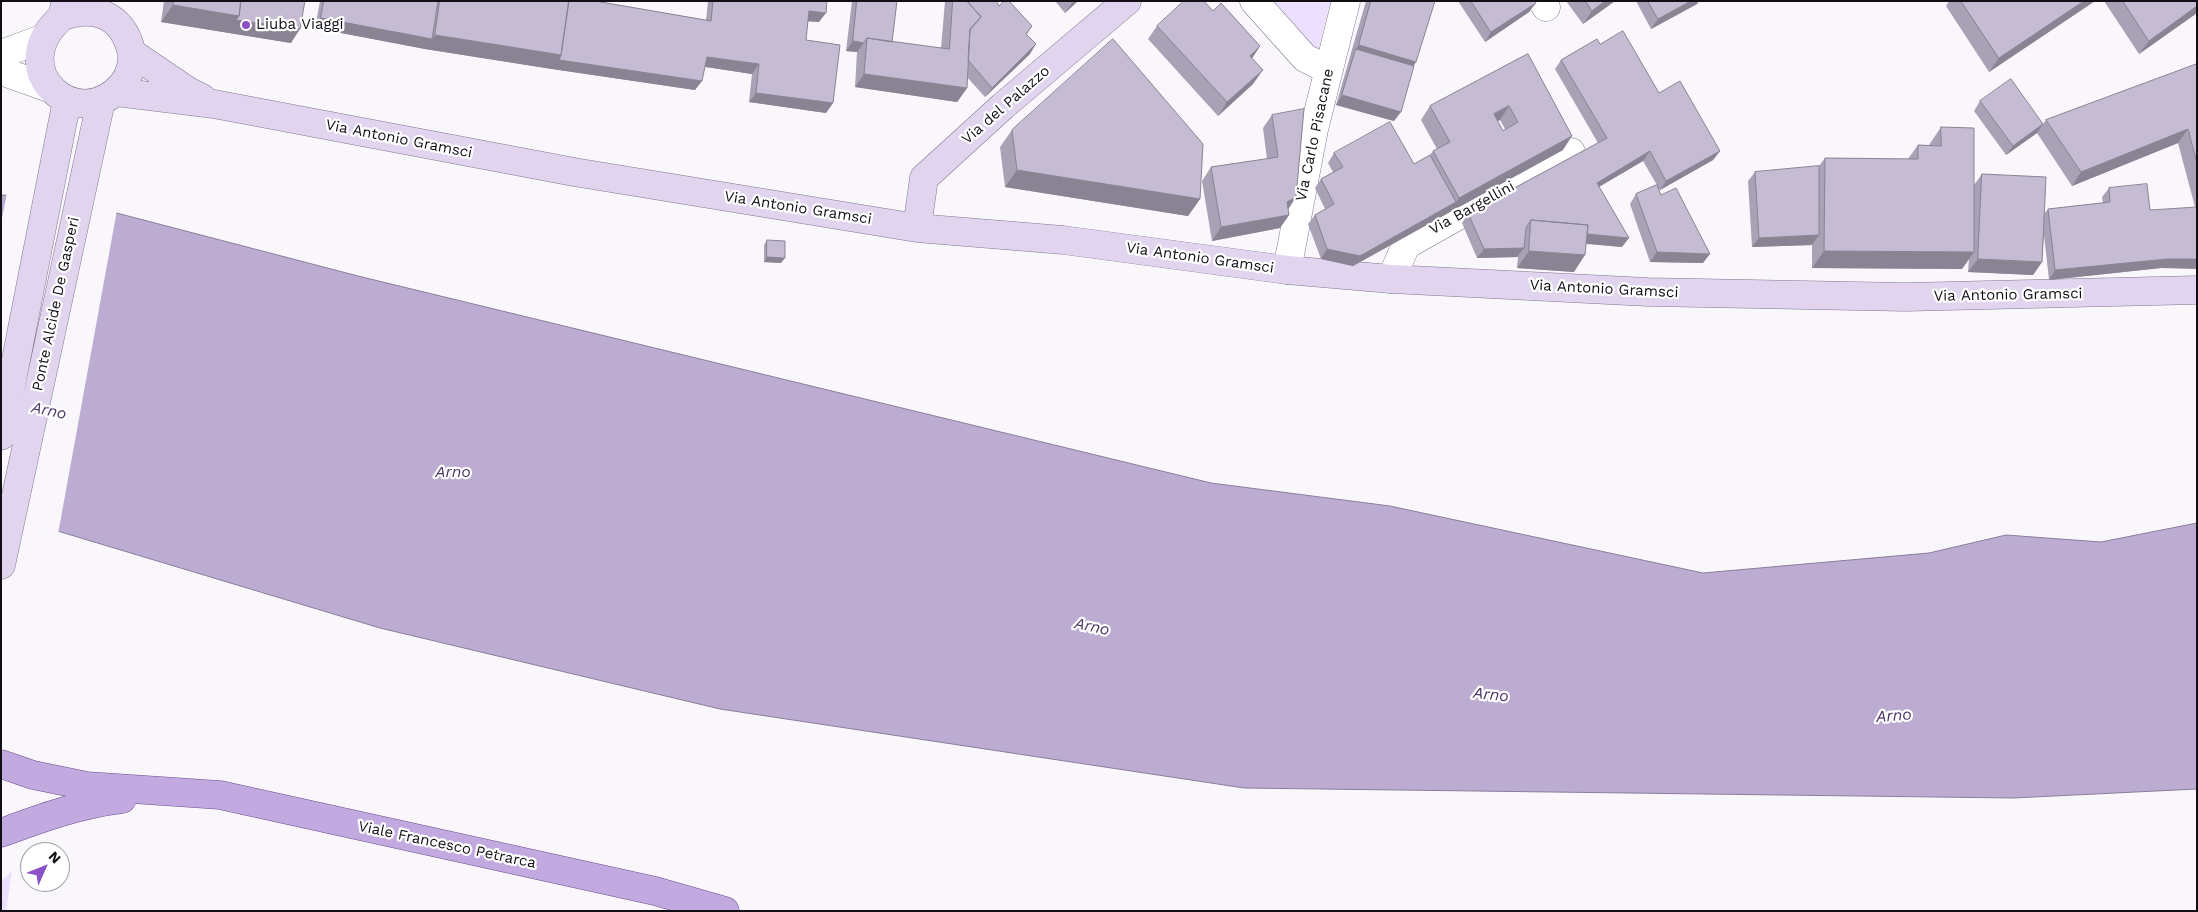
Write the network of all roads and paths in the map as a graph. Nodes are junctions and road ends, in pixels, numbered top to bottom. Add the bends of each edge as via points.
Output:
1 (1127, 1) edge
2 (1254, 1) edge
3 (1346, 1) edge
4 (107, 8) edge
5 (64, 9) edge
6 (42, 39) junction
7 (132, 53) junction
8 (1, 54) edge
9 (1329, 70) junction
10 (1, 71) edge
11 (59, 94) junction
12 (108, 97) junction
13 (214, 104) junction
14 (1571, 152) edge
15 (917, 228) junction
16 (1287, 270) junction
17 (1391, 279) junction
18 (2197, 290) edge
19 (1, 436) edge
20 (1, 565) edge
21 (1, 764) edge
22 (167, 793) junction
23 (1, 833) edge
24 (725, 911) edge

1 - 15 main road, Via del Palazzo via 1002,106 924,178
2 - 9 street via 1305,58
3 - 9 street, Via Carlo Pisacane
4 - 5 main road via 92,11
4 - 7 main road via 123,31
5 - 6 main road
6 - 8 street
6 - 11 main road via 40,66
7 - 12 main road via 126,81
7 - 13 main road, Via Antonio Gramsci via 188,91
9 - 16 street, Via Carlo Pisacane via 1314,129
10 - 11 street
11 - 12 main road via 78,103
11 - 19 main road, Ponte Alcide De Gasperi via 60,136
12 - 13 main road, Via Antonio Gramsci
12 - 20 main road, Ponte Alcide De Gasperi via 91,139
13 - 15 main road, Via Antonio Gramsci via 574,172
14 - 17 street, Via Bargellini via 1406,245
15 - 16 main road, Via Antonio Gramsci via 1063,240
16 - 17 main road, Via Antonio Gramsci
17 - 18 main road, Via Antonio Gramsci via 1648,292 1896,297
21 - 22 main road, Viale Francesco Petrarca via 33,775 87,786
22 - 23 main road, Viale Francesco Petrarca via 87,805
22 - 24 main road, Viale Francesco Petrarca via 229,797 646,889

